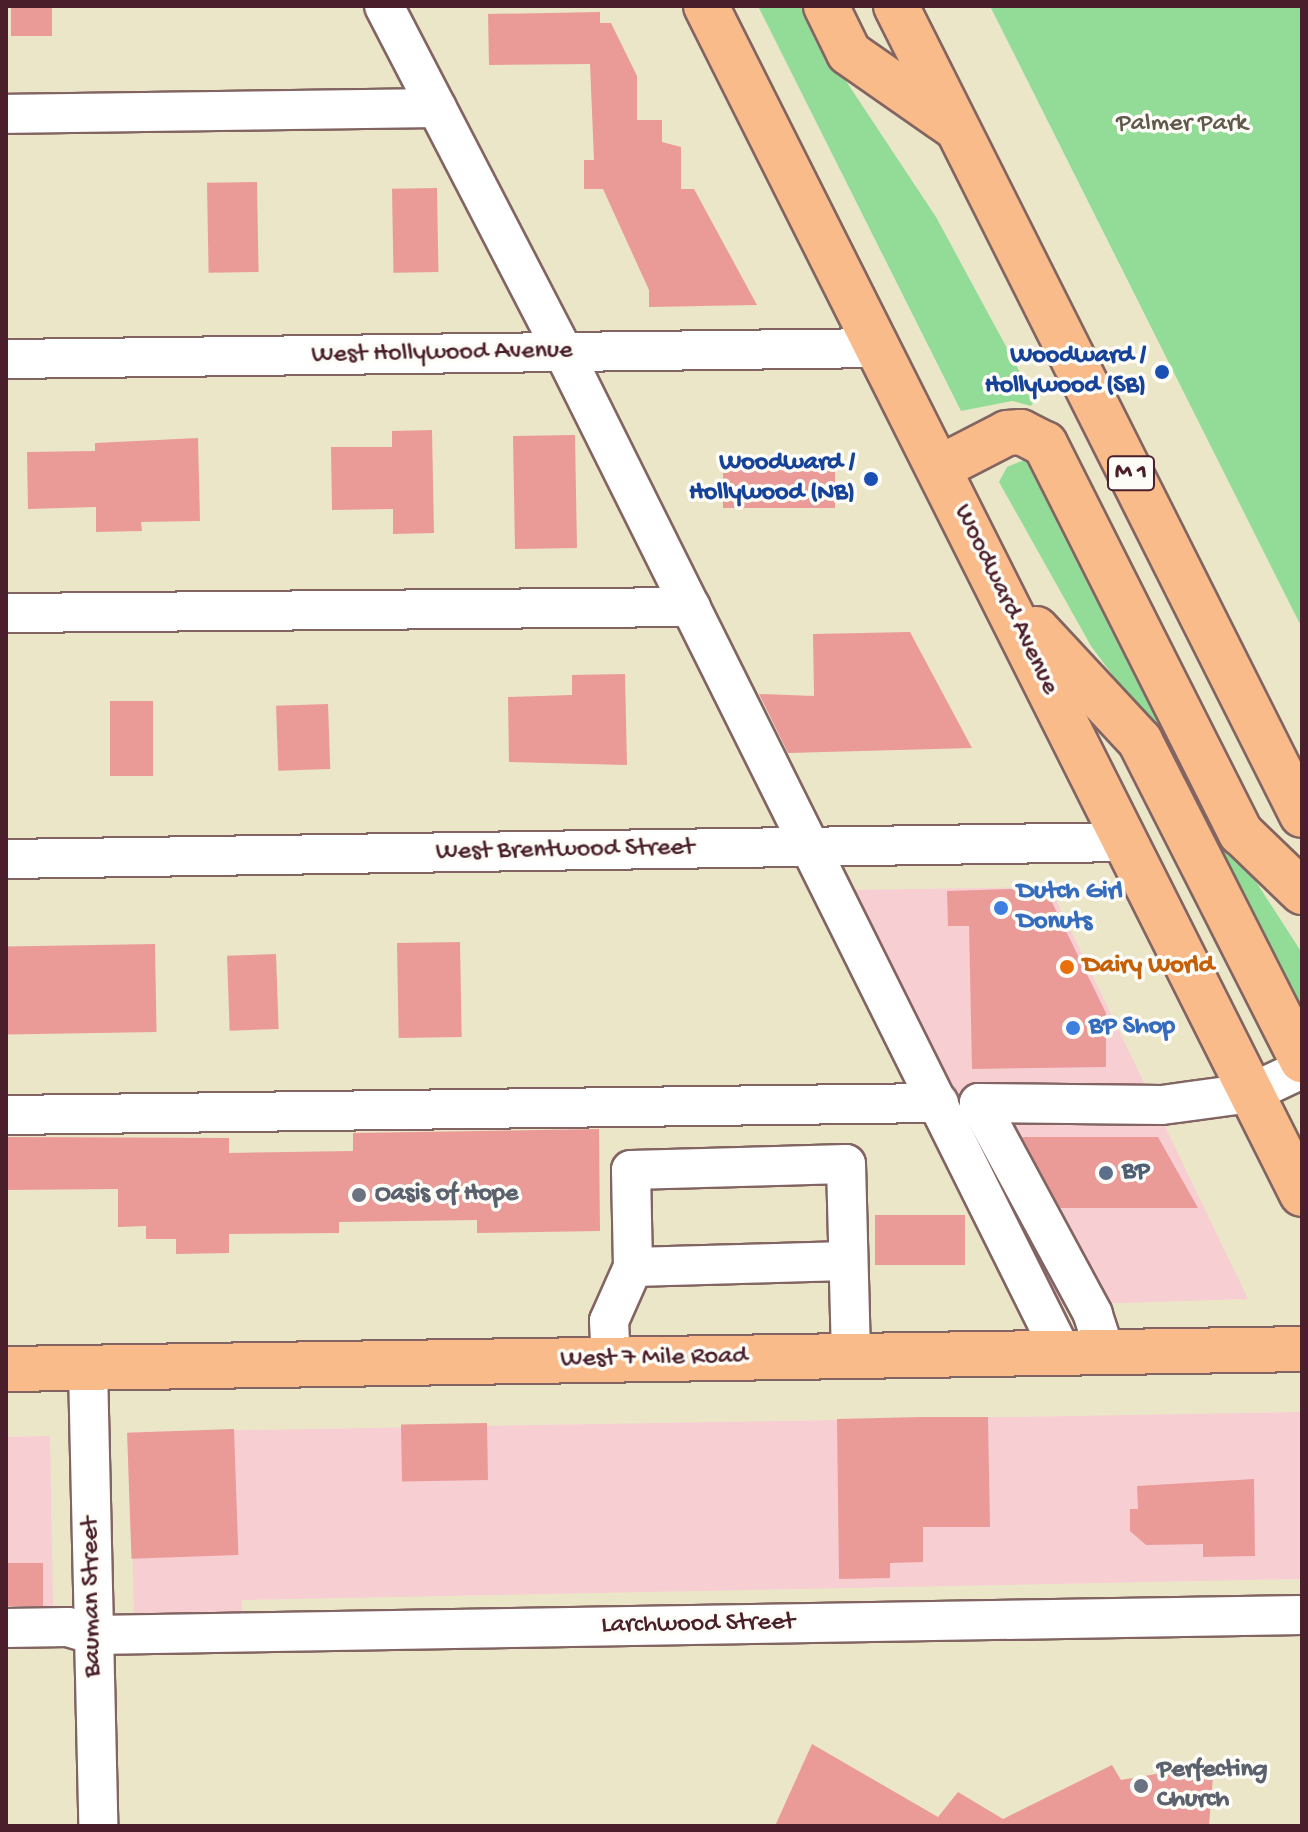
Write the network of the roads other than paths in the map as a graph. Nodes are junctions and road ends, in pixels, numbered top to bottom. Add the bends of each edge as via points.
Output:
1 (384, 6) edge
2 (706, 6) edge
3 (826, 6) edge
4 (896, 6) edge
5 (437, 108) junction
6 (6, 114) edge
7 (960, 131) junction
8 (878, 348) junction
9 (564, 353) junction
10 (6, 359) edge
11 (939, 468) junction
12 (1004, 596) junction
13 (691, 607) junction
14 (6, 613) edge
15 (1302, 815) edge
16 (1125, 842) junction
17 (803, 847) junction
18 (6, 859) edge
19 (1302, 892) edge
20 (1302, 1060) edge
21 (1302, 1069) edge
22 (1251, 1093) junction
23 (939, 1103) junction
24 (6, 1115) edge
25 (1302, 1194) edge
26 (848, 1261) junction
27 (633, 1267) junction
28 (1302, 1349) edge
29 (1105, 1352) junction
30 (1062, 1353) junction
31 (851, 1356) junction
32 (611, 1360) junction
33 (88, 1368) junction
34 (6, 1369) edge
35 (1302, 1615) edge
36 (6, 1628) edge
37 (94, 1635) junction
38 (98, 1826) edge

1 - 5 street
2 - 8 main road, Woodward Avenue
3 - 7 main road via 849,53
4 - 7 main road, M 1
5 - 6 street
5 - 9 street
7 - 15 main road, M 1
8 - 9 street, West Hollywood Avenue
8 - 11 main road, Woodward Avenue
9 - 10 street, West Hollywood Avenue
9 - 13 street
11 - 12 main road, Woodward Avenue
11 - 19 main road via 1007,433 1021,432 1045,444 1241,833
12 - 16 main road, Woodward Avenue
12 - 20 main road via 1140,741
13 - 14 street
13 - 17 street
16 - 17 street, West Brentwood Street
16 - 22 main road, Woodward Avenue
17 - 18 street, West Brentwood Street
17 - 23 street
21 - 22 street
22 - 25 main road, Woodward Avenue
22 - 29 street via 1162,1105 979,1103 1093,1314
23 - 24 street
23 - 30 street
26 - 27 street
26 - 27 street via 846,1164 631,1170
26 - 31 street
27 - 32 street via 609,1321
28 - 29 main road, West 7 Mile Road
29 - 30 main road, West 7 Mile Road
30 - 31 main road, West 7 Mile Road
31 - 32 main road, West 7 Mile Road
32 - 33 main road, West 7 Mile Road
33 - 34 main road, West 7 Mile Road
33 - 37 street, Bauman Street
35 - 37 street, Larchwood Street
36 - 37 street, Larchwood Street via 68,1627
37 - 38 street, Bauman Street

